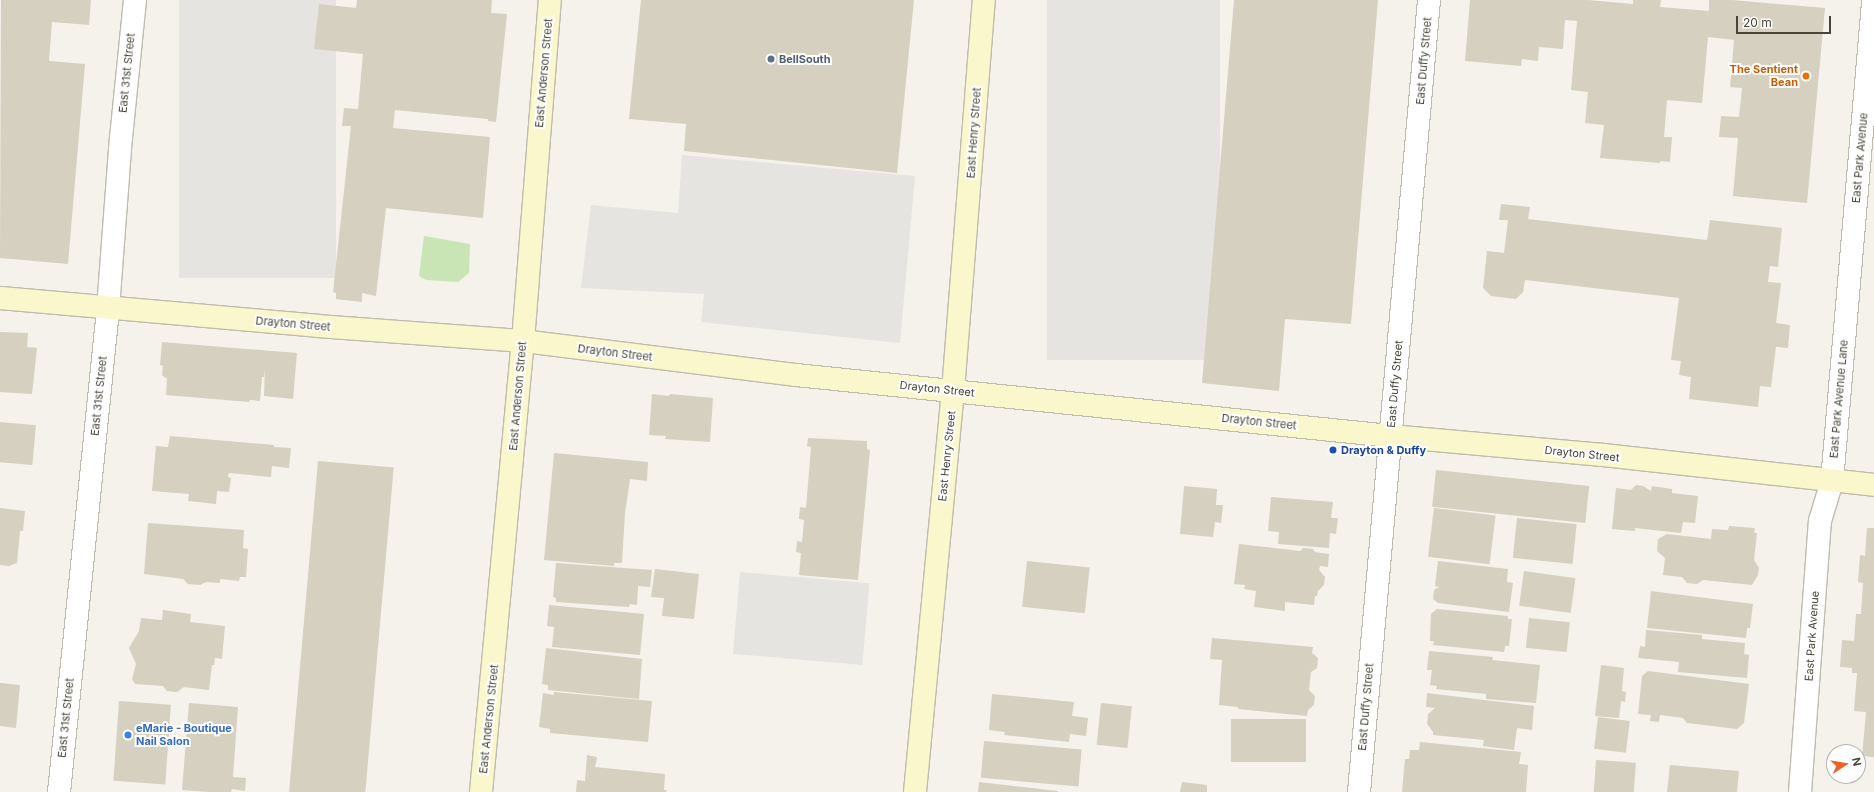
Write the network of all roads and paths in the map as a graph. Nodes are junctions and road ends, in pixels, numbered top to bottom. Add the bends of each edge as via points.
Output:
1 (135, 0) edge
2 (550, 0) edge
3 (984, 0) edge
4 (1429, 0) edge
5 (1873, 0) edge
6 (0, 298) edge
7 (108, 308) junction
8 (1846, 316) joint
9 (523, 341) junction
10 (953, 391) junction
11 (1390, 436) junction
12 (1832, 481) junction
13 (1874, 485) edge
14 (59, 792) edge
15 (481, 792) edge
16 (915, 792) edge
17 (1359, 792) edge
18 (1800, 792) edge

1 - 7 street, East 31st Street
2 - 9 main road, East Anderson Street
3 - 10 main road, East Henry Street
4 - 11 street, East Duffy Street
5 - 8 street, East Park Avenue
6 - 7 main road, Drayton Street
7 - 9 main road, Drayton Street
7 - 14 street, East 31st Street
8 - 12 street, East Park Avenue Lane
9 - 10 main road, Drayton Street
9 - 15 main road, East Anderson Street
10 - 11 main road, Drayton Street
10 - 16 main road, East Henry Street
11 - 12 main road, Drayton Street via 1603,455
11 - 17 street, East Duffy Street
12 - 13 main road, Drayton Street
12 - 18 street, East Park Avenue via 1820,521

